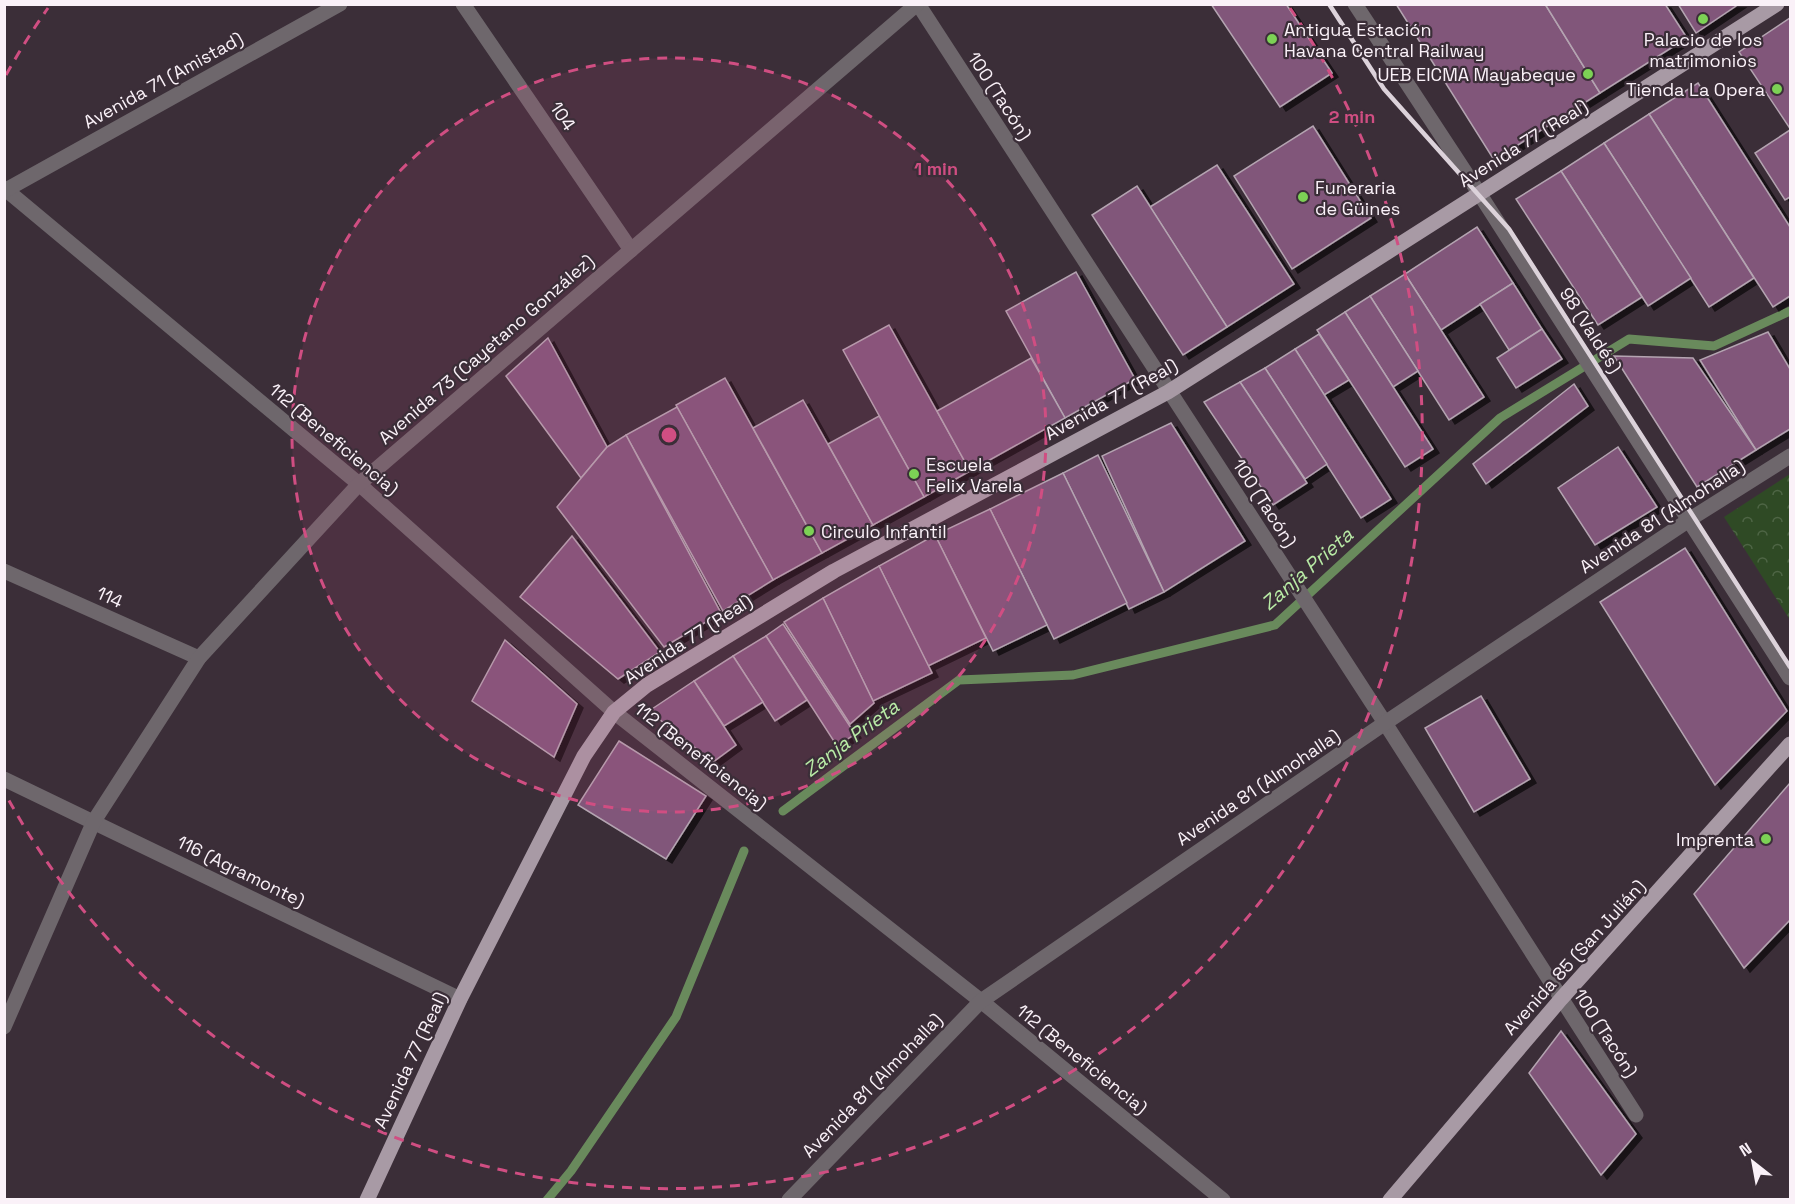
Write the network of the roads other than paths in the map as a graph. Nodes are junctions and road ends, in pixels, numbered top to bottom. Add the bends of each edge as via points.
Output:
1 (340, 4) edge
2 (463, 4) edge
3 (918, 4) edge
4 (1355, 4) edge
5 (1777, 4) edge
6 (5, 189) edge
7 (1479, 193) junction
8 (632, 250) junction
9 (1168, 392) junction
10 (1791, 456) edge
11 (359, 484) junction
12 (1690, 520) junction
13 (4, 572) edge
14 (199, 658) junction
15 (1791, 678) edge
16 (614, 712) junction
17 (1385, 723) junction
18 (1791, 744) edge
19 (4, 779) edge
20 (94, 821) junction
21 (11, 997) edge
22 (460, 999) junction
23 (1561, 999) junction
24 (981, 1001) junction
25 (4, 1027) edge
26 (1636, 1115) dead end
27 (367, 1200) edge
28 (789, 1200) edge
29 (1223, 1200) edge
30 (1390, 1200) edge

1 - 6 street, Avenida 71 (Amistad)
2 - 8 street, 104
3 - 8 street, Avenida 73 (Cayetano González)
3 - 9 street, 100 (Tacón)
4 - 7 street, 98 (Valdés)
5 - 7 main road, Avenida 77 (Real)
6 - 11 street, 112 (Beneficiencia)
7 - 9 main road, Avenida 77 (Real)
7 - 12 street, 98 (Valdés)
8 - 11 street, Avenida 73 (Cayetano González)
9 - 16 main road, Avenida 77 (Real) via 834,571 647,685
9 - 17 street, 100 (Tacón)
10 - 12 street, Avenida 81 (Almohalla)
11 - 14 street, Avenida 73 (Cayetano González)
11 - 16 street, 112 (Beneficiencia)
12 - 15 street, 98 (Valdés)
12 - 17 street, Avenida 81 (Almohalla)
13 - 14 street, 114
14 - 20 street, Avenida 73 (Cayetano González)
16 - 22 main road, Avenida 77 (Real) via 584,756
16 - 24 street, 112 (Beneficiencia)
17 - 23 street, 100 (Tacón)
17 - 24 street, Avenida 81 (Almohalla)
18 - 23 main road, Avenida 85 (San Julián)
19 - 20 street, 116 (Agramonte)
20 - 21 street, Avenida 73 (Cayetano González)
20 - 22 street, 116 (Agramonte)
21 - 25 street, Avenida 73 (Cayetano González)
22 - 27 main road, Avenida 77 (Real)
23 - 26 street, 100 (Tacón)
23 - 30 main road, Avenida 85 (San Julián)
24 - 28 street, Avenida 81 (Almohalla)
24 - 29 street, 112 (Beneficiencia)

